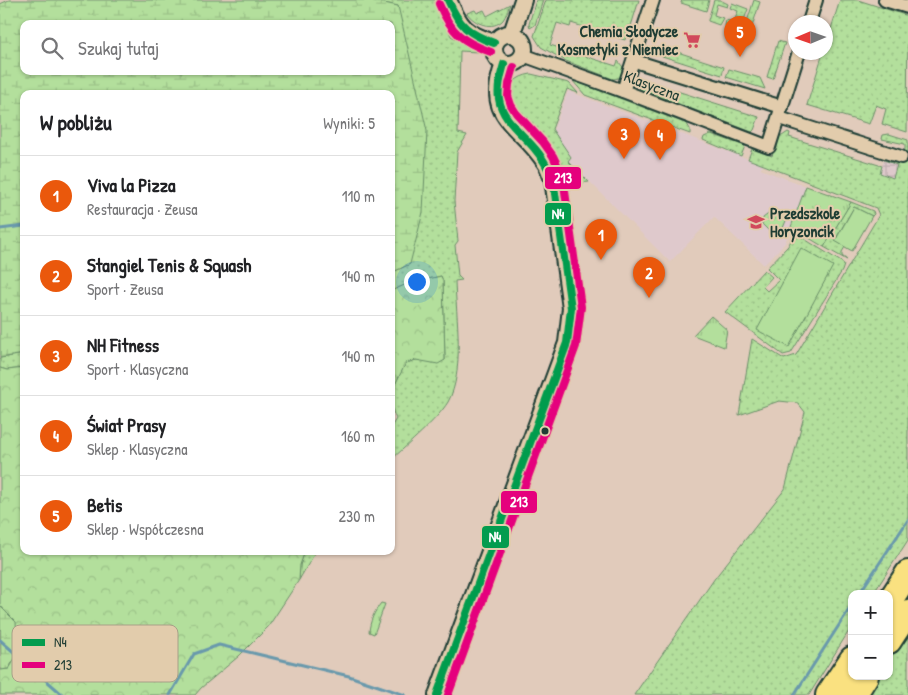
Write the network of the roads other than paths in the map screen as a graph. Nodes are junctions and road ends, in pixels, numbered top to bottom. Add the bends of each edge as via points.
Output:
1 (448, 0) edge
2 (523, 0) edge
3 (653, 0) edge
4 (816, 0) edge
5 (885, 0) edge
6 (908, 7) edge
7 (811, 15) edge
8 (512, 33) junction
9 (494, 43) junction
10 (522, 56) junction
11 (634, 59) junction
12 (796, 60) edge
13 (504, 64) junction
14 (623, 91) junction
15 (780, 112) junction
16 (900, 156) dead end
17 (908, 573) edge
18 (893, 596) edge
19 (908, 612) edge
20 (893, 635) edge
21 (848, 665) edge
22 (863, 680) edge
23 (437, 695) edge
24 (828, 695) edge
25 (854, 695) edge

1 - 9 street via 462,27 470,34
2 - 8 street
3 - 11 street
4 - 7 street
5 - 6 street
8 - 9 street via 501,35
8 - 10 street via 523,42
9 - 13 street via 495,56
10 - 13 street via 515,63
10 - 14 street, Klasyczna
11 - 14 street
11 - 15 street
12 - 15 street
13 - 23 street via 498,97 503,114 541,156 553,179 571,322 568,343
14 - 15 street, Klasyczna via 769,147
15 - 16 street
17 - 18 highway
19 - 20 highway
21 - 24 highway
22 - 25 highway

